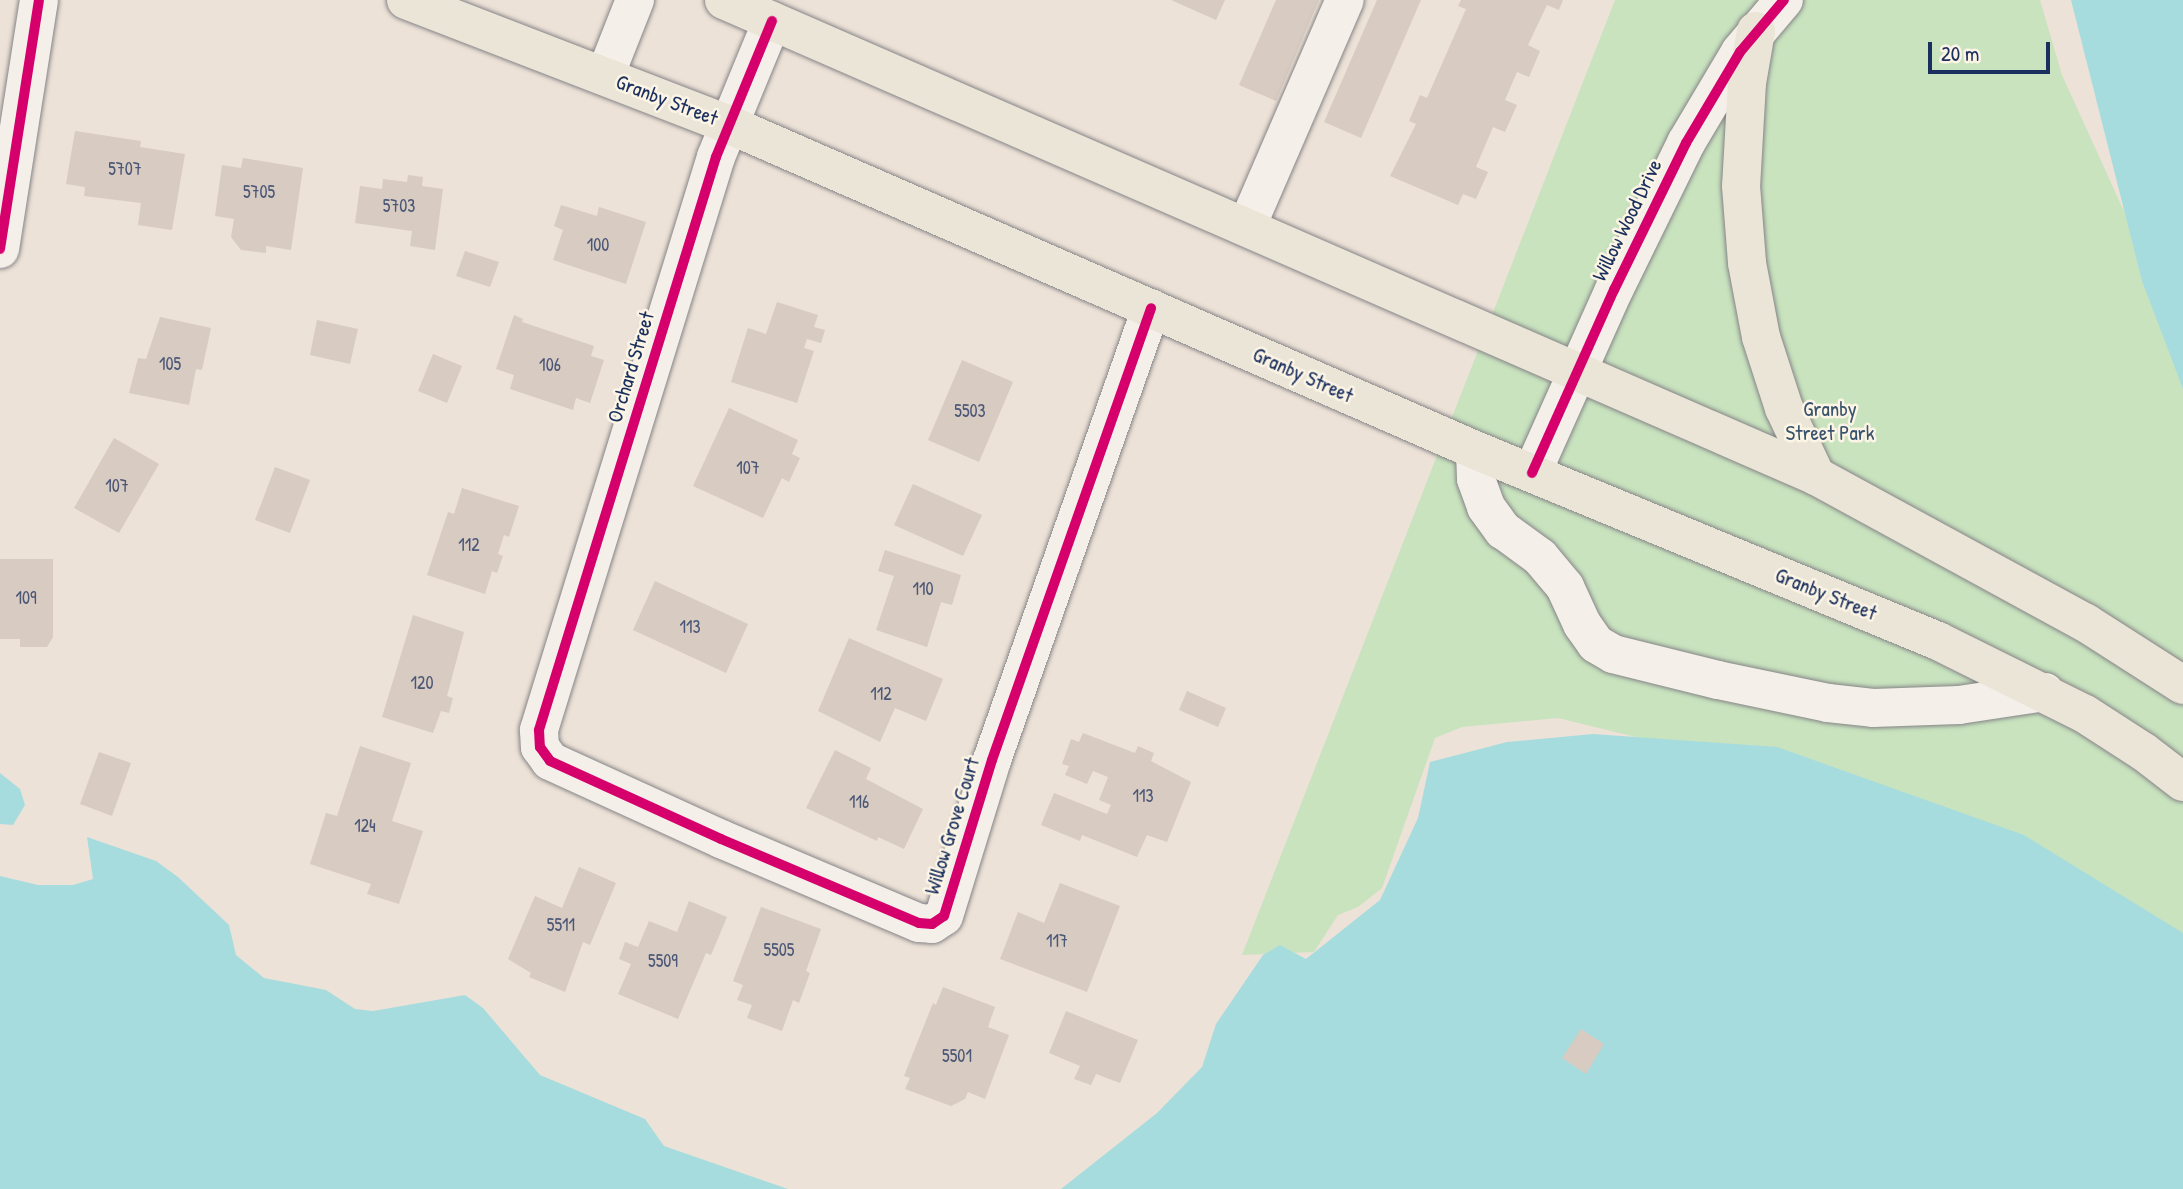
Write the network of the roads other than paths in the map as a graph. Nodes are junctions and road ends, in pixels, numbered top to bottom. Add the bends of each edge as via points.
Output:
1 (39, 0) edge
2 (405, 0) edge
3 (635, 0) edge
4 (724, 0) edge
5 (1345, 0) edge
6 (1784, 0) edge
7 (772, 21) junction
8 (1756, 31) junction
9 (605, 76) junction
10 (730, 125) junction
11 (1247, 226) junction
12 (0, 249) edge
13 (1151, 308) junction
14 (1577, 372) junction
15 (1475, 450) junction
16 (1532, 473) junction
17 (1816, 476) junction
18 (2183, 685) edge
19 (2045, 692) junction
20 (539, 730) joint
21 (2174, 776) edge

1 - 12 street
2 - 9 main road, Granby Street
3 - 9 street
4 - 7 main road
5 - 11 street
6 - 8 street, Willow Wood Drive
7 - 10 street, Orchard Street
7 - 11 main road
8 - 14 street, Willow Wood Drive via 1686,143
8 - 17 main road via 1747,83 1741,186 1746,263 1761,337 1784,408
9 - 10 main road, Granby Street
10 - 13 main road, Granby Street
10 - 20 street, Orchard Street via 716,157
11 - 14 main road
13 - 15 main road, Granby Street
13 - 20 street, Willow Grove Court via 996,747 944,916 932,924 919,923 550,761 540,747
14 - 16 street, Willow Wood Drive
14 - 17 main road
15 - 16 main road, Granby Street
15 - 19 street via 1476,479 1486,507 1503,530 1540,557 1565,587 1596,644 1613,654 1828,703 1873,708 1959,705
16 - 19 main road, Granby Street via 1938,640
17 - 18 main road via 2087,623
19 - 21 main road, Granby Street

